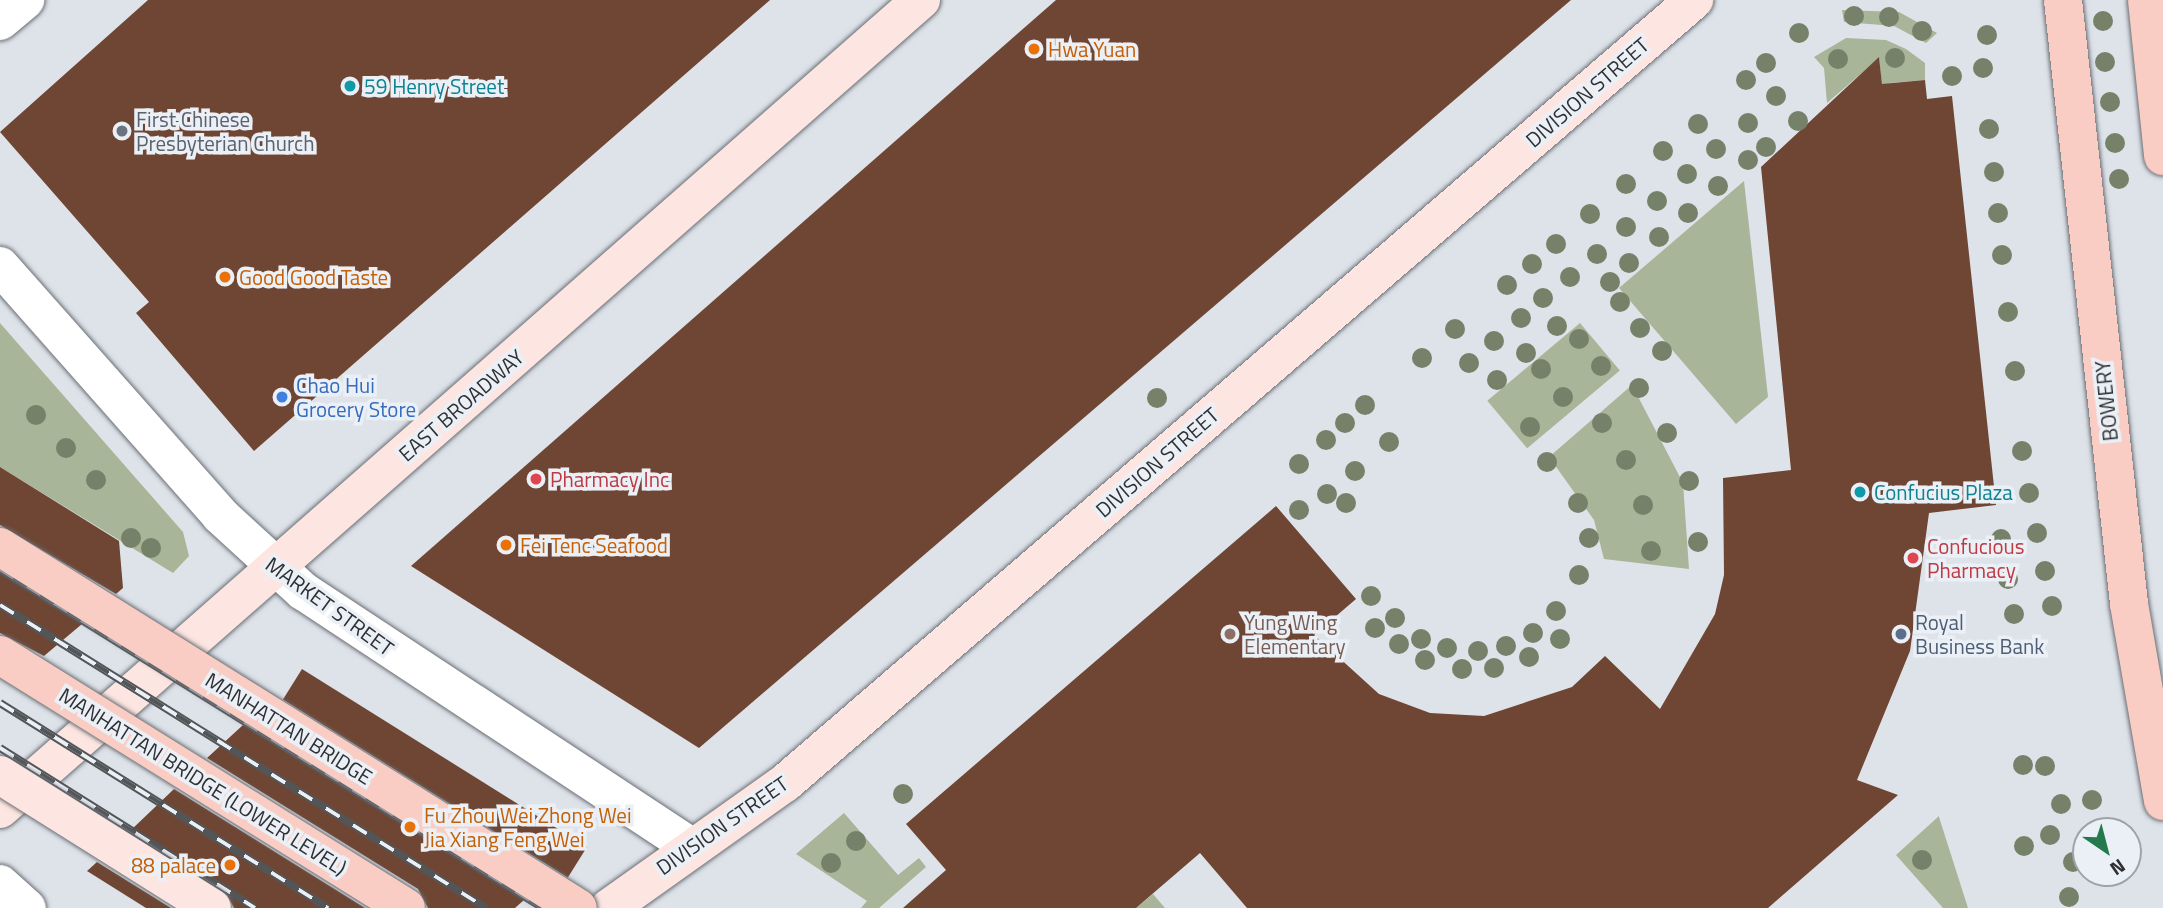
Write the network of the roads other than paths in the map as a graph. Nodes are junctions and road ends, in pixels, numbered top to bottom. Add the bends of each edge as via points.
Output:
1 (25, 0) edge
2 (921, 0) edge
3 (1694, 0) edge
4 (2063, 0) edge
5 (2147, 0) edge
6 (0, 22) edge
7 (2163, 156) edge
8 (0, 266) edge
9 (0, 547) edge
10 (275, 567) junction
11 (0, 655) edge
12 (2153, 682) edge
13 (0, 775) edge
14 (2163, 801) edge
15 (0, 808) edge
16 (690, 846) junction
17 (0, 884) edge
18 (27, 908) edge
19 (212, 908) edge
20 (406, 908) edge
21 (578, 908) edge
22 (609, 908) edge

1 - 6 street
2 - 10 main road, EAST BROADWAY
3 - 16 main road, DIVISION STREET via 785,783
4 - 12 main road, BOWERY
5 - 7 main road
8 - 10 street, MARKET STREET via 220,515
9 - 21 main road, MANHATTAN BRIDGE, bridge
10 - 15 main road, EAST BROADWAY
10 - 16 street, MARKET STREET via 341,619
11 - 20 main road, MANHATTAN BRIDGE (LOWER LEVEL), bridge
12 - 14 main road, BOWERY
13 - 19 main road, bridge
16 - 22 main road, DIVISION STREET
17 - 18 street

